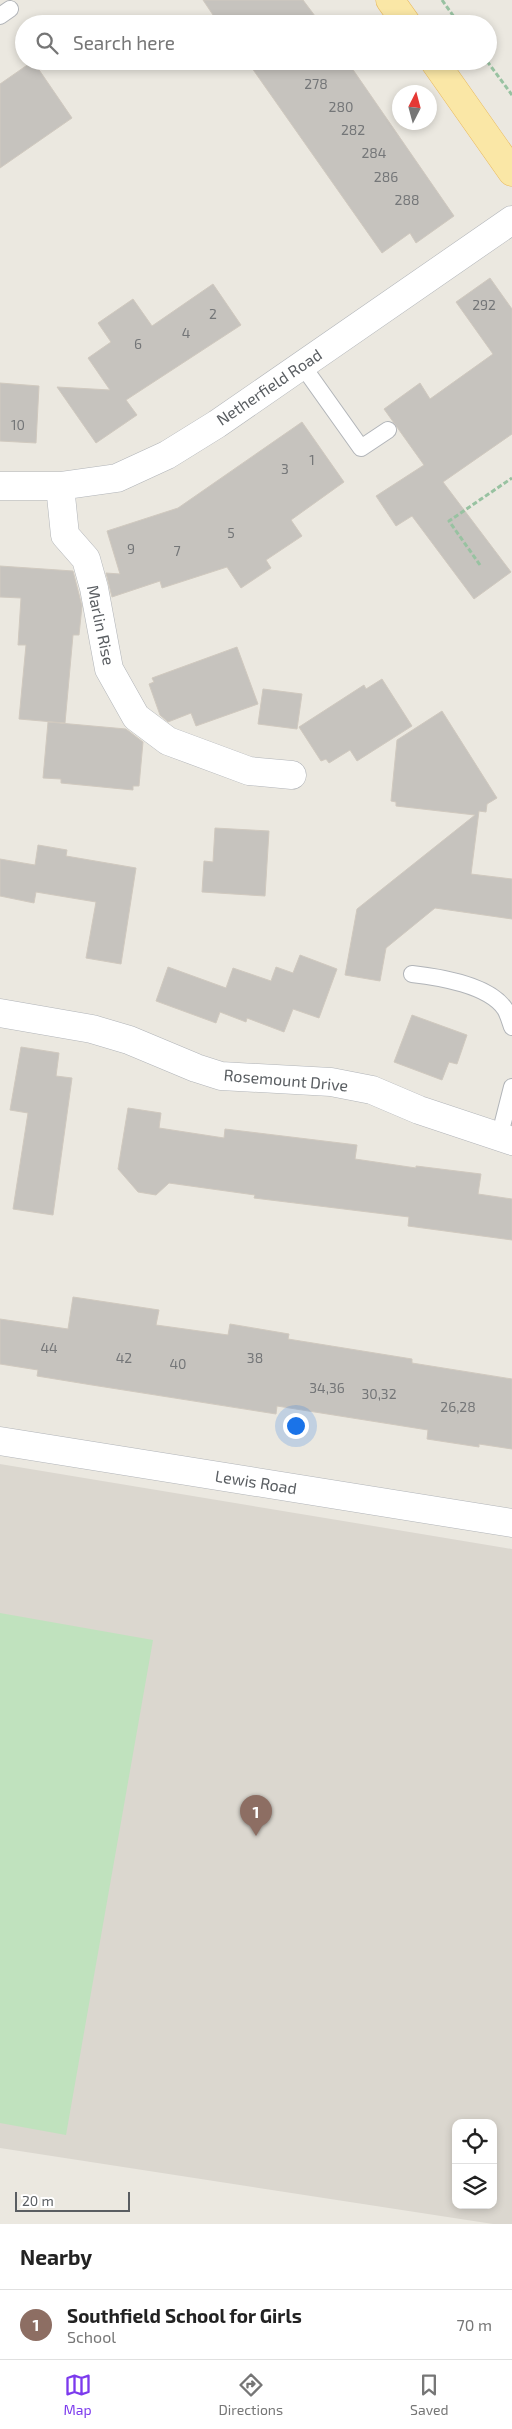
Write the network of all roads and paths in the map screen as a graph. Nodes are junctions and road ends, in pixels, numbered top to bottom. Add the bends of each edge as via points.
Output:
1 (390, 0) edge
2 (442, 0) edge
3 (401, 15) edge
4 (453, 15) edge
5 (440, 70) edge
6 (494, 70) edge
7 (512, 95) edge
8 (512, 172) edge
9 (512, 220) edge
10 (302, 365) junction
11 (388, 430) dead end
12 (512, 478) edge
13 (0, 486) edge
14 (60, 486) junction
15 (480, 565) dead end
16 (292, 775) dead end
17 (412, 974) dead end
18 (0, 1012) edge
19 (512, 1027) edge
20 (512, 1087) edge
21 (506, 1140) edge
22 (0, 1441) edge
23 (512, 1523) edge

1 - 3 main road
2 - 4 path
5 - 8 main road
6 - 7 path
9 - 10 street, Netherfield Road
10 - 11 lane via 361,448
10 - 14 street, Netherfield Road via 167,455 117,478
12 - 15 path via 449,521
13 - 14 street, Netherfield Road
14 - 16 street, Marlin Rise via 66,535 86,559 109,669 136,717 168,741 249,771
17 - 19 lane via 460,983 489,994 504,1008
18 - 21 street, Rosemount Drive via 92,1028 222,1076 331,1082 372,1090
20 - 21 lane
22 - 23 street, Lewis Road

